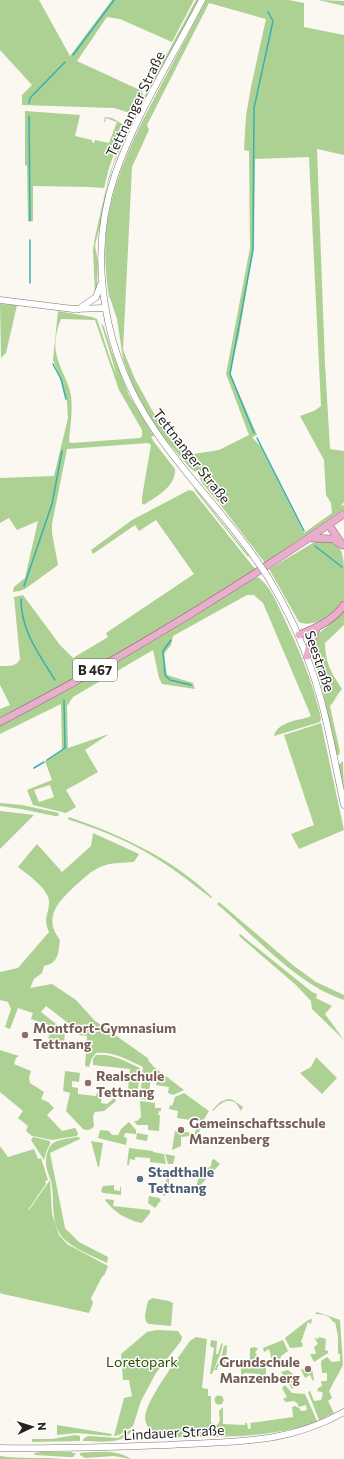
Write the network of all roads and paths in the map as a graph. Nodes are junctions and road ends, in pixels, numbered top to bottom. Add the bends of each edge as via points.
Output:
1 (202, 0) edge
2 (102, 278) junction
3 (0, 300) edge
4 (105, 308) junction
5 (78, 309) junction
6 (344, 514) edge
7 (329, 524) junction
8 (310, 538) junction
9 (343, 547) edge
10 (268, 577) joint
11 (344, 605) edge
12 (317, 627) junction
13 (299, 635) junction
14 (307, 656) junction
15 (0, 722) edge
16 (344, 805) edge
17 (344, 1412) edge
18 (0, 1448) edge

1 - 2 main road, Tettnanger Straße via 137,122 114,177 103,236
2 - 4 main road, Tettnanger Straße
2 - 5 main road via 96,297
3 - 5 main road
4 - 5 main road
4 - 10 main road, Tettnanger Straße, bridge via 122,368 141,410
6 - 7 main road, B 467
7 - 8 main road, B 467
7 - 9 main road
8 - 9 main road via 333,539
8 - 15 main road, B 467 via 154,636
10 - 13 main road, Seestraße
11 - 12 main road via 334,616
12 - 13 main road
12 - 14 main road
13 - 14 main road, Seestraße
14 - 16 main road, Seestraße via 321,701
17 - 18 main road, Lindauer Straße via 305,1430 256,1440 104,1447

